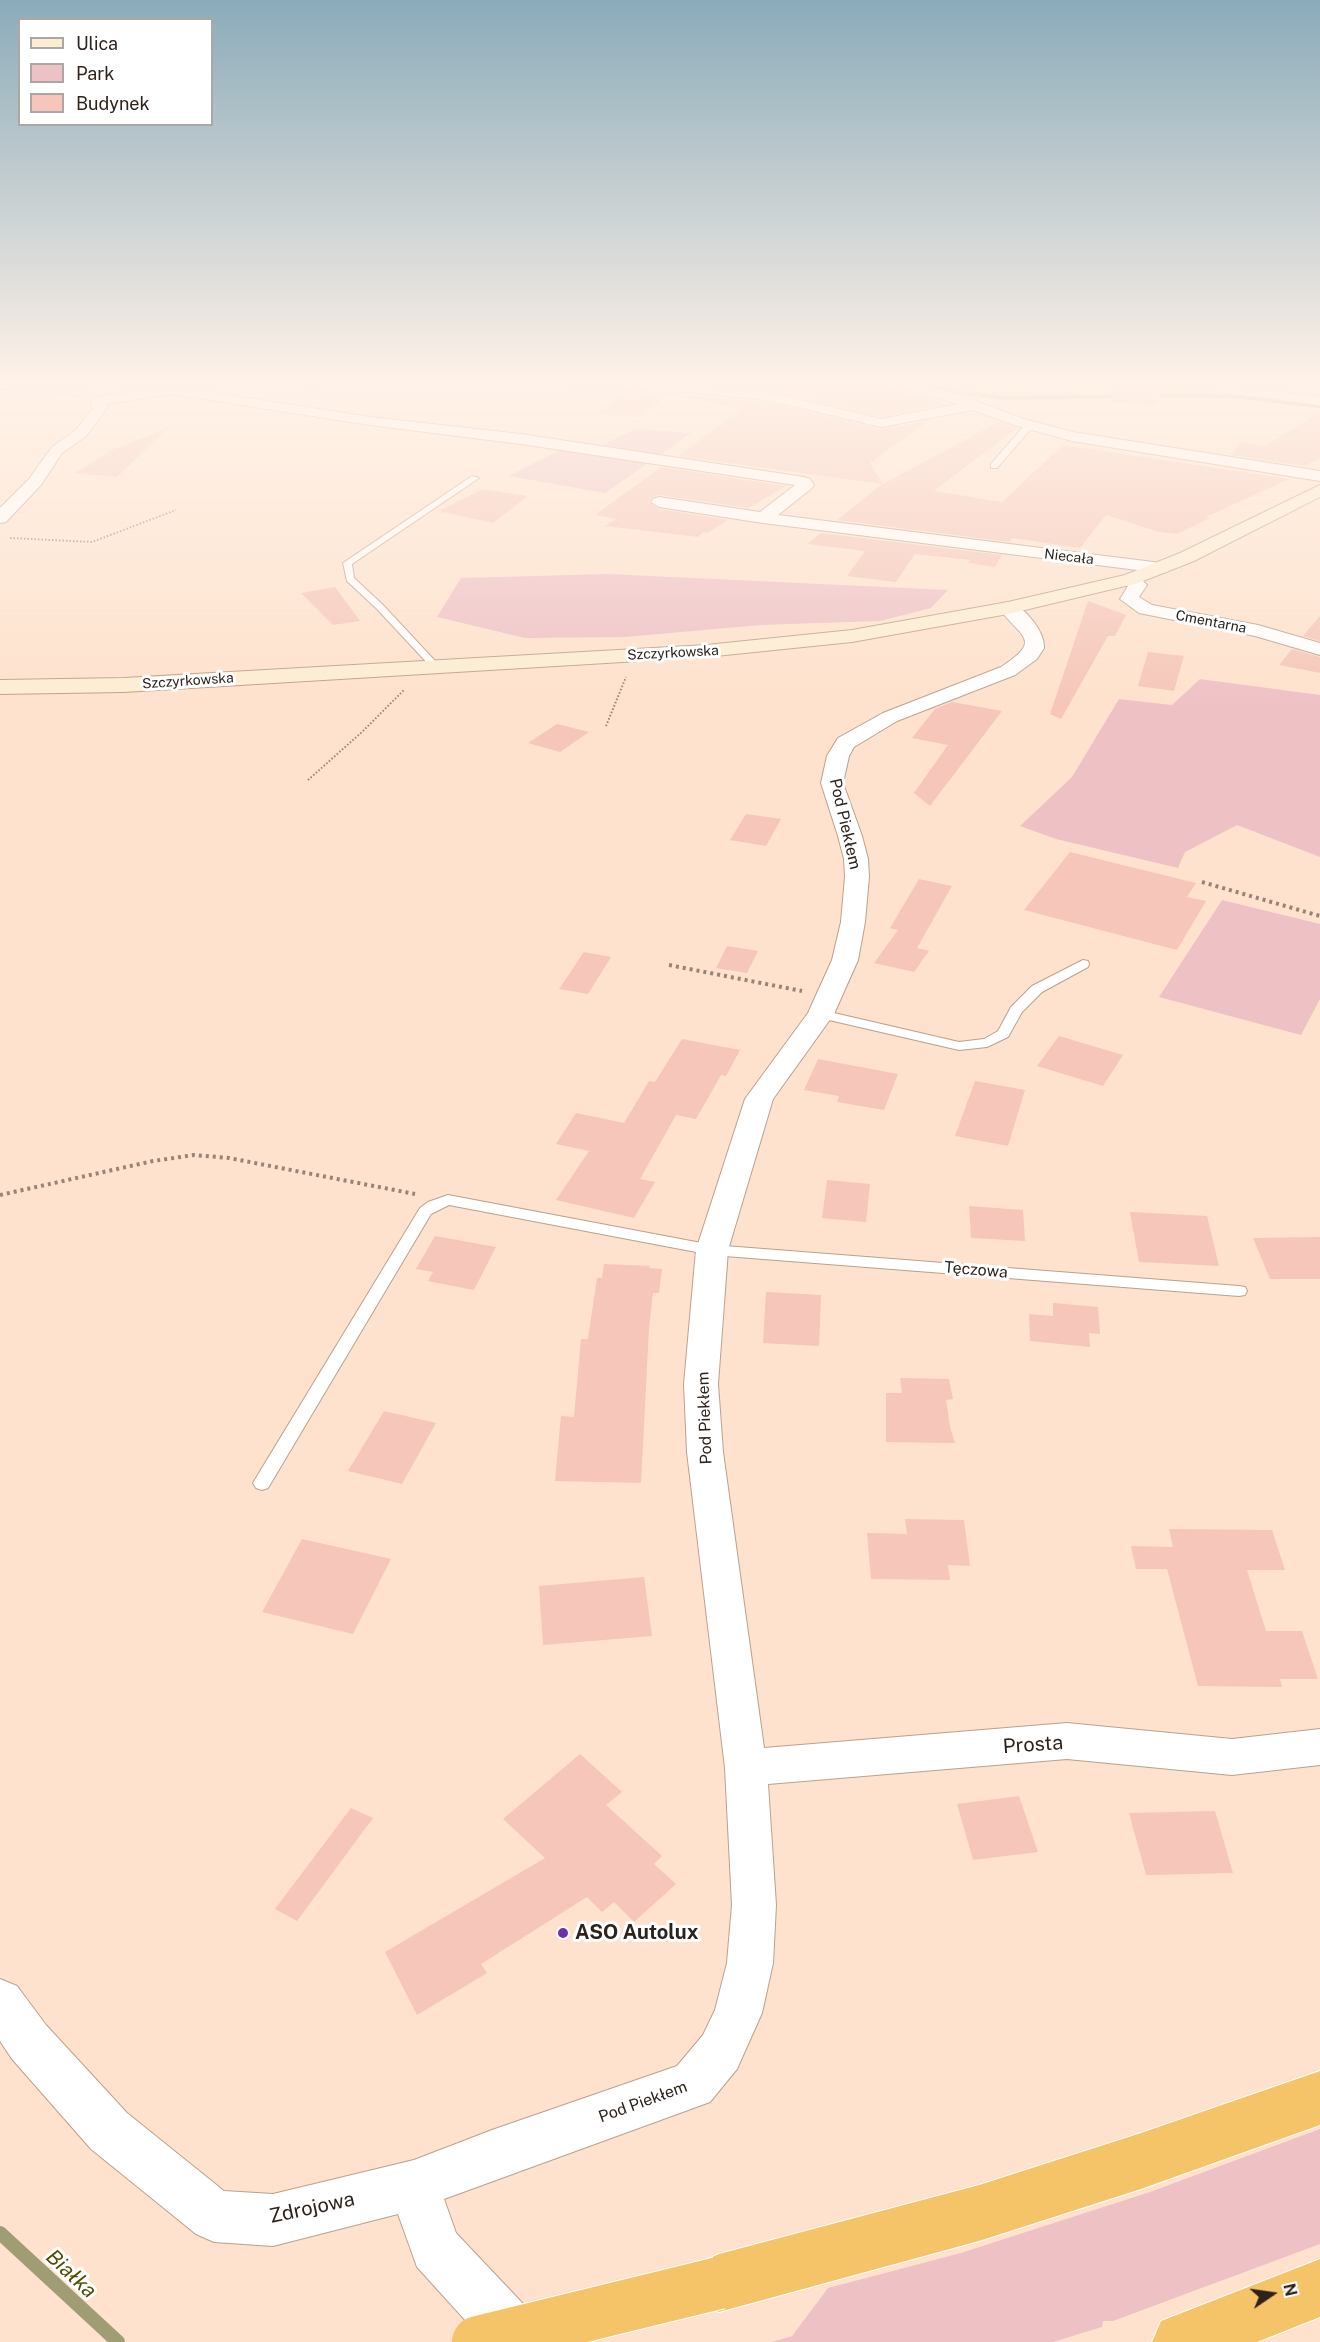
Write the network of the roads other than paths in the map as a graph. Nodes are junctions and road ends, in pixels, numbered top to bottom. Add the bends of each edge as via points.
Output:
1 (30, 488) edge
2 (458, 488) edge
3 (801, 488) edge
4 (1320, 490) edge
5 (659, 502) dead end
6 (0, 518) edge
7 (763, 518) junction
8 (1161, 568) junction
9 (1131, 579) junction
10 (1008, 608) junction
11 (1320, 649) edge
12 (429, 666) junction
13 (0, 687) edge
14 (1083, 964) dead end
15 (825, 1006) junction
16 (712, 1250) junction
17 (1239, 1291) dead end
18 (262, 1483) dead end
19 (1320, 1747) edge
20 (746, 1768) junction
21 (0, 2002) edge
22 (1320, 2098) edge
23 (414, 2185) junction
24 (1320, 2288) edge
25 (478, 2342) edge
26 (517, 2342) edge
27 (1182, 2342) edge

1 - 6 street
2 - 12 lane via 347,563 350,579 380,607
3 - 7 street
4 - 8 main road, Szczyrkowska
5 - 7 street, Niecała
7 - 8 street, Niecała
8 - 9 main road, Szczyrkowska
9 - 10 main road, Szczyrkowska
9 - 11 street, Cmentarna via 1138,585 1129,599 1146,609 1258,631
10 - 12 main road, Szczyrkowska via 816,641
10 - 15 street, Pod Piekłem via 1026,625 1036,643 1025,662 890,717 846,743 838,756 832,783 856,859 857,889 845,960
12 - 13 main road, Szczyrkowska via 112,685
14 - 15 lane via 1037,989 1016,1010 1003,1034 987,1043 959,1046
15 - 16 street, Pod Piekłem via 759,1099
16 - 17 lane, Tęczowa
16 - 18 lane, Tęczowa via 448,1200 433,1205 424,1211
16 - 20 street, Pod Piekłem via 701,1383 713,1526
19 - 20 street, Prosta via 1232,1757 1067,1741
20 - 23 street, Pod Piekłem via 754,1905 750,1963 738,2013 720,2052 693,2085
21 - 23 street, Zdrojowa via 29,2042 109,2131 214,2216 273,2220
22 - 25 highway, bridge via 979,2213
23 - 26 street via 435,2249 507,2326
24 - 27 highway

